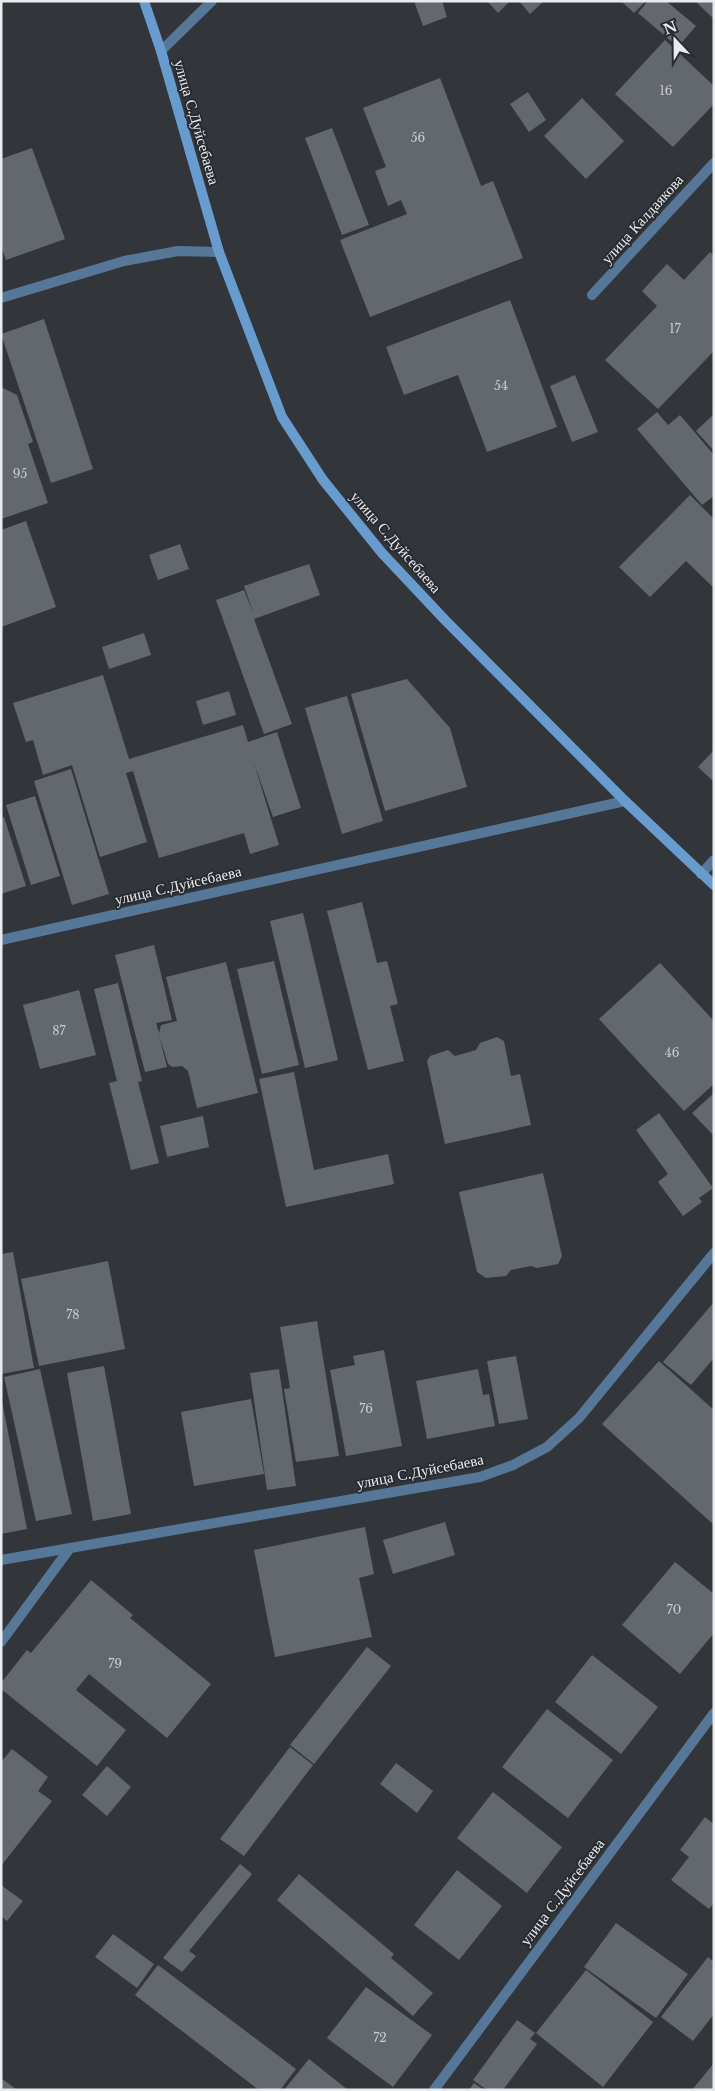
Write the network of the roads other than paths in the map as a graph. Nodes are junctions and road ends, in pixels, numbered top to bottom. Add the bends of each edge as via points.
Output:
1 (144, 1) edge
2 (212, 1) edge
3 (161, 51) junction
4 (714, 163) edge
5 (218, 252) junction
6 (592, 295) dead end
7 (1, 298) edge
8 (625, 801) junction
9 (714, 860) edge
10 (701, 874) junction
11 (714, 885) edge
12 (1, 940) edge
13 (714, 1253) edge
14 (70, 1548) junction
15 (1, 1560) edge
16 (1, 1642) edge
17 (714, 1713) edge
18 (434, 2090) edge

1 - 3 street, улица С.Дуйсебаева
2 - 3 street
3 - 5 street, улица С.Дуйсебаева
4 - 6 street, улица Калдаякова
5 - 7 street via 178,251 124,261
5 - 8 street, улица С.Дуйсебаева via 282,417 323,480 382,553
8 - 10 street, улица С.Дуйсебаева
8 - 12 street, улица С.Дуйсебаева
9 - 10 street
10 - 11 street, улица С.Дуйсебаева
13 - 14 street, улица С.Дуйсебаева via 579,1418 547,1447 513,1466 480,1477
14 - 15 street, улица С.Дуйсебаева
14 - 16 street
17 - 18 street, улица С.Дуйсебаева

